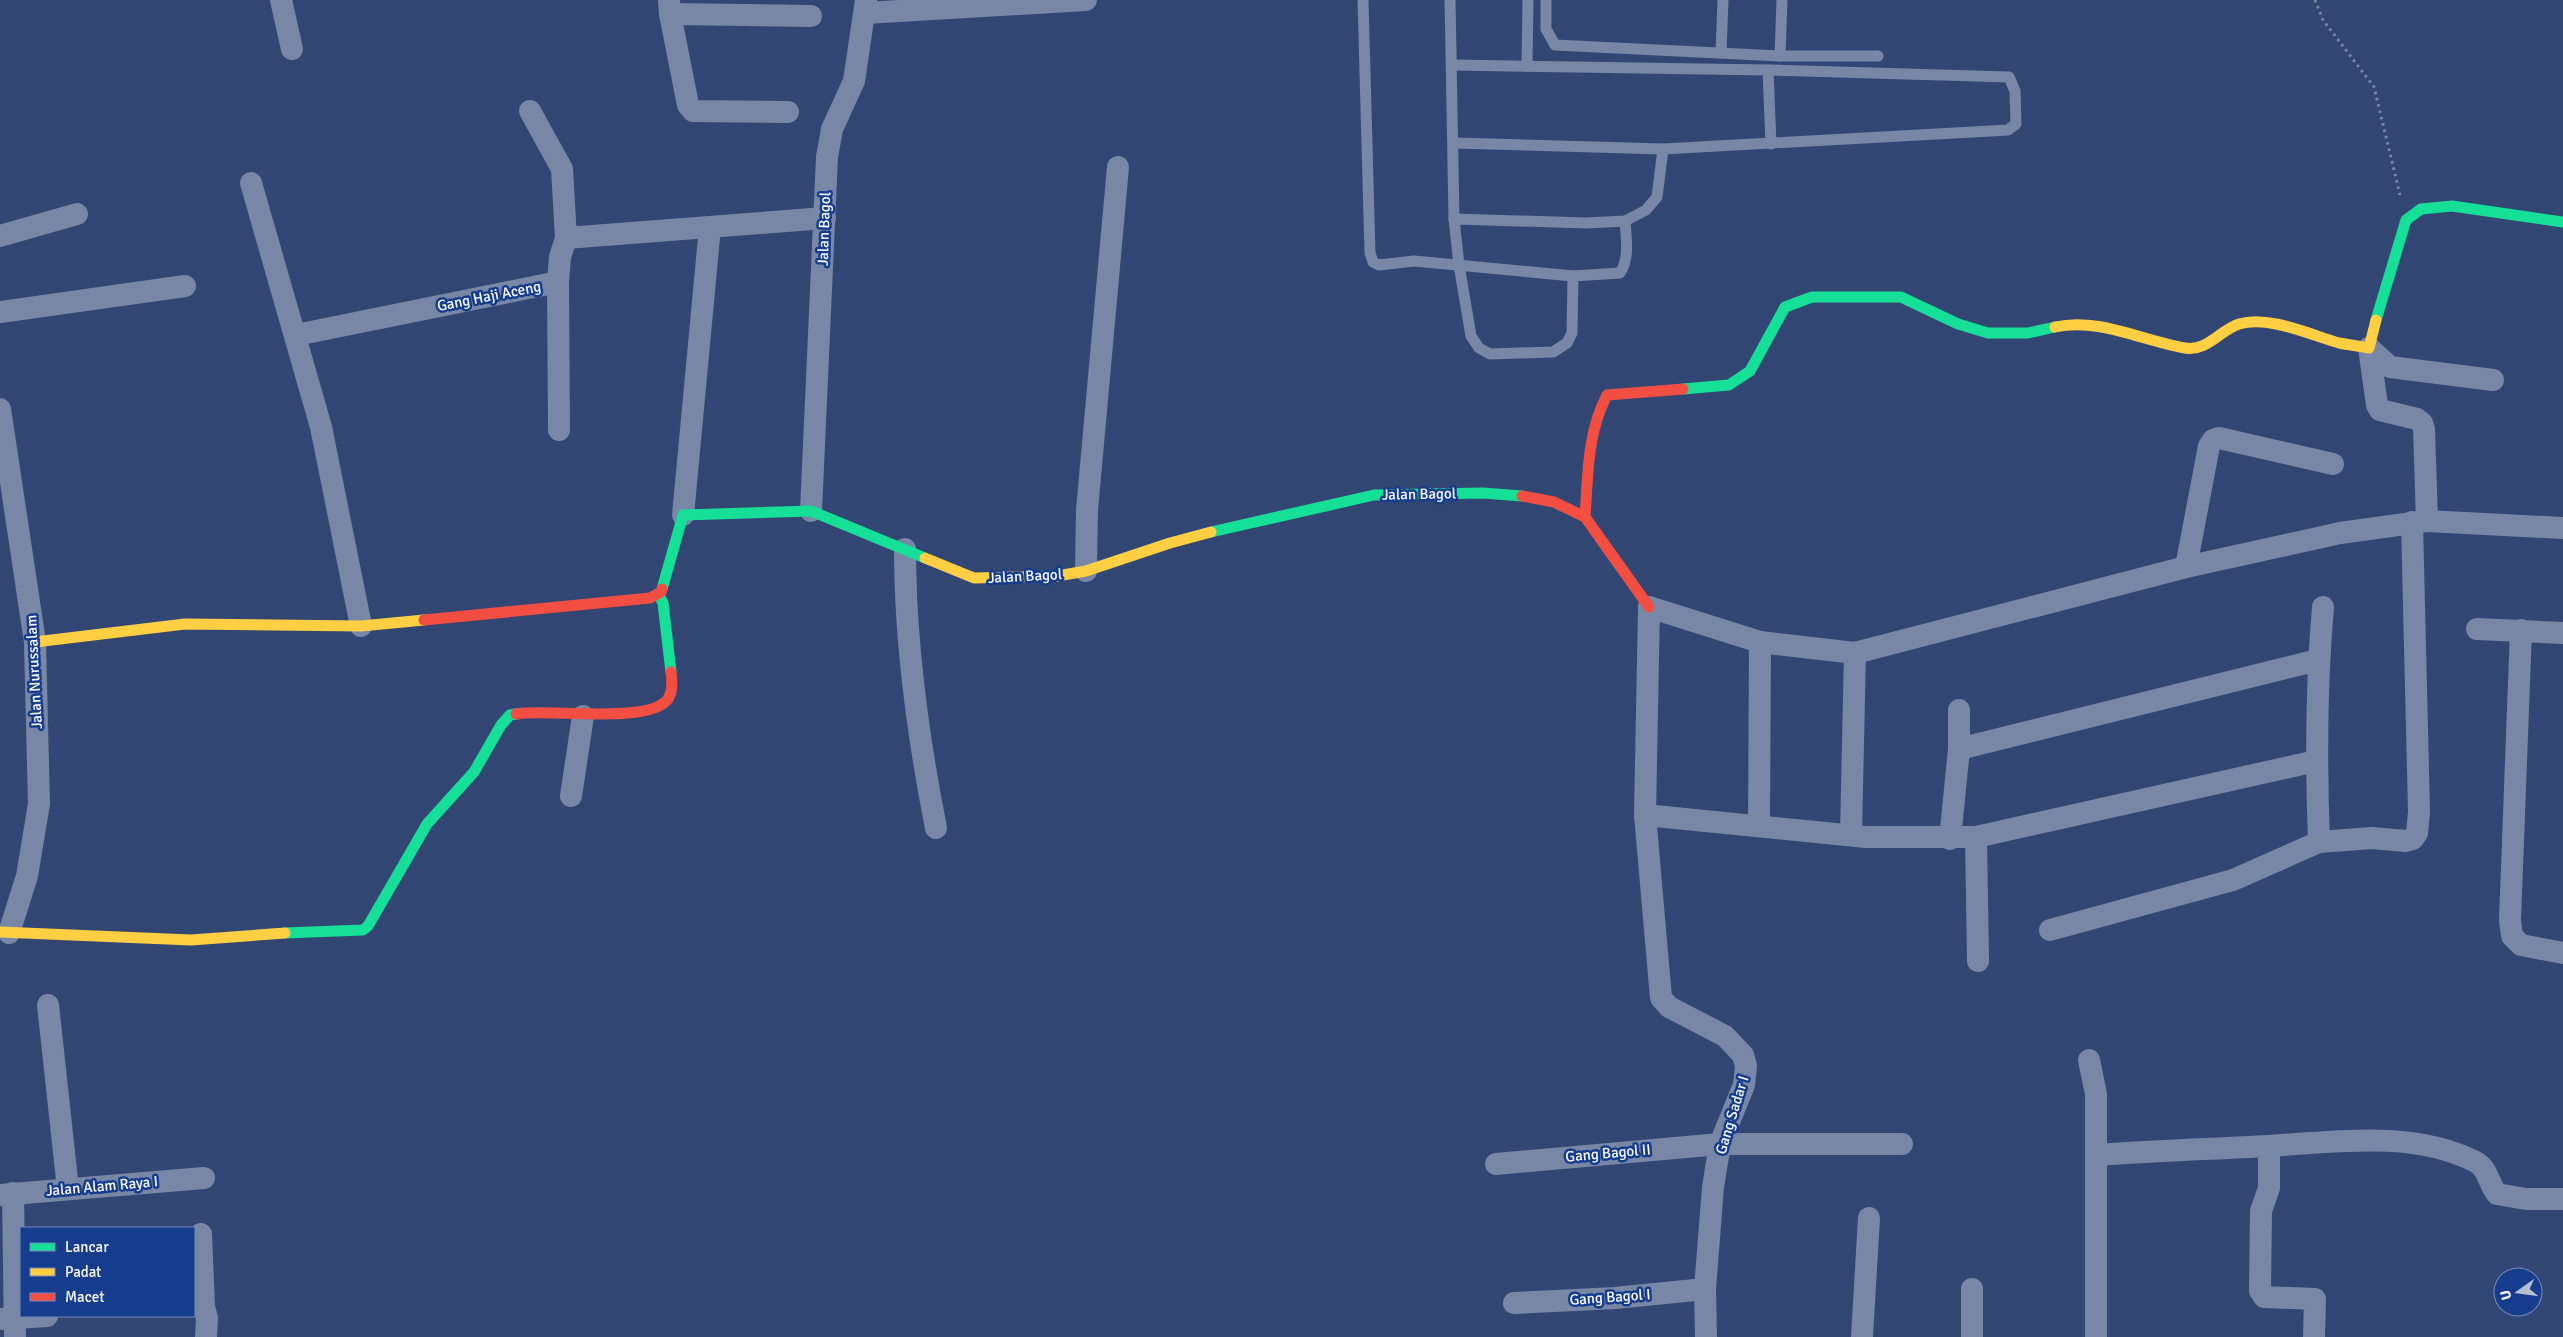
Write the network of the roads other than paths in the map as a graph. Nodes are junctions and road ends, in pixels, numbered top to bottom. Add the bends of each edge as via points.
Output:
1 (281, 0) edge
2 (1086, 0) edge
3 (1363, 0) edge
4 (1450, 0) edge
5 (1528, 0) edge
6 (1546, 0) edge
7 (1723, 0) edge
8 (1782, 0) edge
9 (865, 6) edge
10 (670, 7) edge
11 (811, 16) dead end
12 (292, 49) dead end
13 (1721, 53) junction
14 (1780, 56) junction
15 (1878, 56) dead end
16 (1452, 65) junction
17 (1527, 66) junction
18 (1768, 70) junction
19 (530, 111) dead end
20 (788, 112) dead end
21 (1455, 143) junction
22 (1771, 144) junction
23 (1663, 148) junction
24 (1118, 167) dead end
25 (251, 184) dead end
26 (77, 214) dead end
27 (825, 218) junction
28 (1454, 219) junction
29 (1625, 221) junction
30 (2563, 222) edge
31 (710, 226) junction
32 (0, 236) edge
33 (566, 238) junction
34 (1459, 265) junction
35 (1573, 276) junction
36 (558, 282) junction
37 (185, 286) dead end
38 (0, 312) edge
39 (296, 335) junction
40 (2369, 348) junction
41 (2493, 380) dead end
42 (0, 409) edge
43 (559, 430) dead end
44 (2333, 464) dead end
45 (811, 511) junction
46 (683, 515) junction
47 (1585, 517) junction
48 (2420, 522) junction
49 (2563, 528) edge
50 (905, 549) junction
51 (2186, 567) junction
52 (1086, 571) junction
53 (658, 594) junction
54 (1649, 606) junction
55 (2323, 607) dead end
56 (361, 626) junction
57 (2477, 629) dead end
58 (2521, 630) junction
59 (2563, 633) edge
60 (35, 642) junction
61 (1760, 642) junction
62 (1855, 653) junction
63 (2318, 660) junction
64 (1959, 710) dead end
65 (583, 716) junction
66 (1959, 749) junction
67 (2316, 761) junction
68 (571, 796) dead end
69 (1645, 815) junction
70 (1758, 825) junction
71 (936, 828) dead end
72 (1851, 834) junction
73 (1976, 837) junction
74 (1950, 839) junction
75 (2319, 842) junction
76 (2050, 930) dead end
77 (4, 932) edge
78 (2563, 953) edge
79 (1978, 961) dead end
80 (48, 1005) dead end
81 (2089, 1060) dead end
82 (1720, 1144) junction
83 (1902, 1144) dead end
84 (2269, 1146) junction
85 (2098, 1155) junction
86 (1496, 1164) dead end
87 (204, 1178) dead end
88 (68, 1189) junction
89 (6, 1194) edge
90 (2563, 1199) edge
91 (1869, 1218) dead end
92 (201, 1234) dead end
93 (1705, 1289) junction
94 (1972, 1289) dead end
95 (1514, 1303) dead end
96 (199, 1305) edge
97 (43, 1317) edge
98 (10, 1325) edge
99 (206, 1337) edge
100 (1706, 1337) edge
101 (1862, 1337) edge
102 (1972, 1337) edge
103 (2096, 1337) edge
104 (2314, 1337) edge

1 - 12 street
2 - 9 street
3 - 34 lane via 1370,253 1374,262 1379,264 1414,261
4 - 16 lane
5 - 17 lane
6 - 13 lane via 1546,29 1555,45
7 - 13 lane
8 - 14 lane
9 - 27 street, Jalan Bagol via 854,81 828,142
10 - 11 street
10 - 20 street via 688,106 693,111
13 - 14 lane
14 - 15 lane
16 - 17 lane
16 - 21 lane
17 - 18 lane
18 - 22 lane
18 - 22 lane via 2010,76 2015,91 2016,124 2008,130
19 - 33 street, Gang Haji Aceng via 562,169
21 - 23 lane
21 - 28 lane
22 - 23 lane
23 - 29 lane via 1658,197 1646,210
24 - 52 street via 1087,510
25 - 39 street
26 - 32 street
27 - 31 street
27 - 45 street, Jalan Bagol
28 - 29 lane
28 - 34 lane
29 - 35 lane via 1626,253 1620,273
30 - 40 street via 2452,206 2421,209 2406,220
31 - 33 street
31 - 46 street
33 - 36 street, Gang Haji Aceng via 560,257
34 - 35 lane
34 - 35 lane via 1471,336 1479,348 1490,354 1553,352 1567,343 1572,333
36 - 39 street, Gang Haji Aceng
36 - 43 street
37 - 38 street
39 - 56 street via 321,426
40 - 41 street via 2390,367
40 - 47 street via 2261,323 2239,324 2204,346 2187,349 2115,330 2069,324 2028,333 1988,333 1958,324 1901,297 1812,296 1785,307 1750,371 1729,385 1607,395 1599,406 1593,427
40 - 48 street via 2380,410 2417,419 2424,429
42 - 60 street, Jalan Nurussalam
44 - 51 street via 2219,438 2213,440 2209,446
45 - 46 street
45 - 50 street, Jalan Bagol
46 - 53 street
47 - 52 street, Jalan Bagol via 1554,502 1519,496 1483,493 1374,495 1170,543
47 - 54 street, Jalan Bagol
48 - 49 street
48 - 51 street via 2340,533
48 - 75 street via 2417,833 2406,841 2372,838
50 - 52 street, Jalan Bagol via 974,578 1004,580
50 - 71 street via 905,598 912,670
51 - 62 street
53 - 56 street via 650,598
53 - 65 street via 663,603 667,629 670,695 656,706
54 - 61 street
54 - 69 street
55 - 63 street
56 - 60 street via 185,624
57 - 58 street
58 - 59 street
58 - 78 street via 2512,936 2521,946
60 - 77 street, Jalan Nurussalam via 40,804 27,876
61 - 62 street
61 - 70 street
62 - 72 street
63 - 66 street
63 - 67 street
64 - 66 street
65 - 68 street
65 - 77 street via 529,712 516,713 506,719 474,772 427,824 368,926 362,930 191,940
66 - 74 street
67 - 73 street
67 - 75 street
69 - 70 street
69 - 82 street, Gang Sadar I via 1660,987 1669,1007 1725,1036 1742,1055 1746,1066 1744,1085
70 - 72 street
72 - 74 street via 1875,838
73 - 74 street
73 - 79 street
75 - 76 street via 2233,880
80 - 88 street
81 - 85 street via 2096,1094
82 - 83 street, Gang Bagol II
82 - 86 street, Gang Bagol II
82 - 93 street, Gang Sadar I
84 - 85 street
84 - 90 street via 2394,1140 2444,1150 2476,1161 2485,1169 2490,1186 2497,1194 2526,1199
84 - 104 street via 2269,1188 2261,1210 2260,1291 2264,1297 2315,1299
85 - 103 street
87 - 88 street, Jalan Alam Raya I
88 - 89 street, Jalan Alam Raya I
89 - 98 street
91 - 101 street
92 - 96 street
93 - 95 street, Gang Bagol I
93 - 100 street, Gang Sadar I
94 - 102 street
96 - 99 street via 207,1318
97 - 98 street

